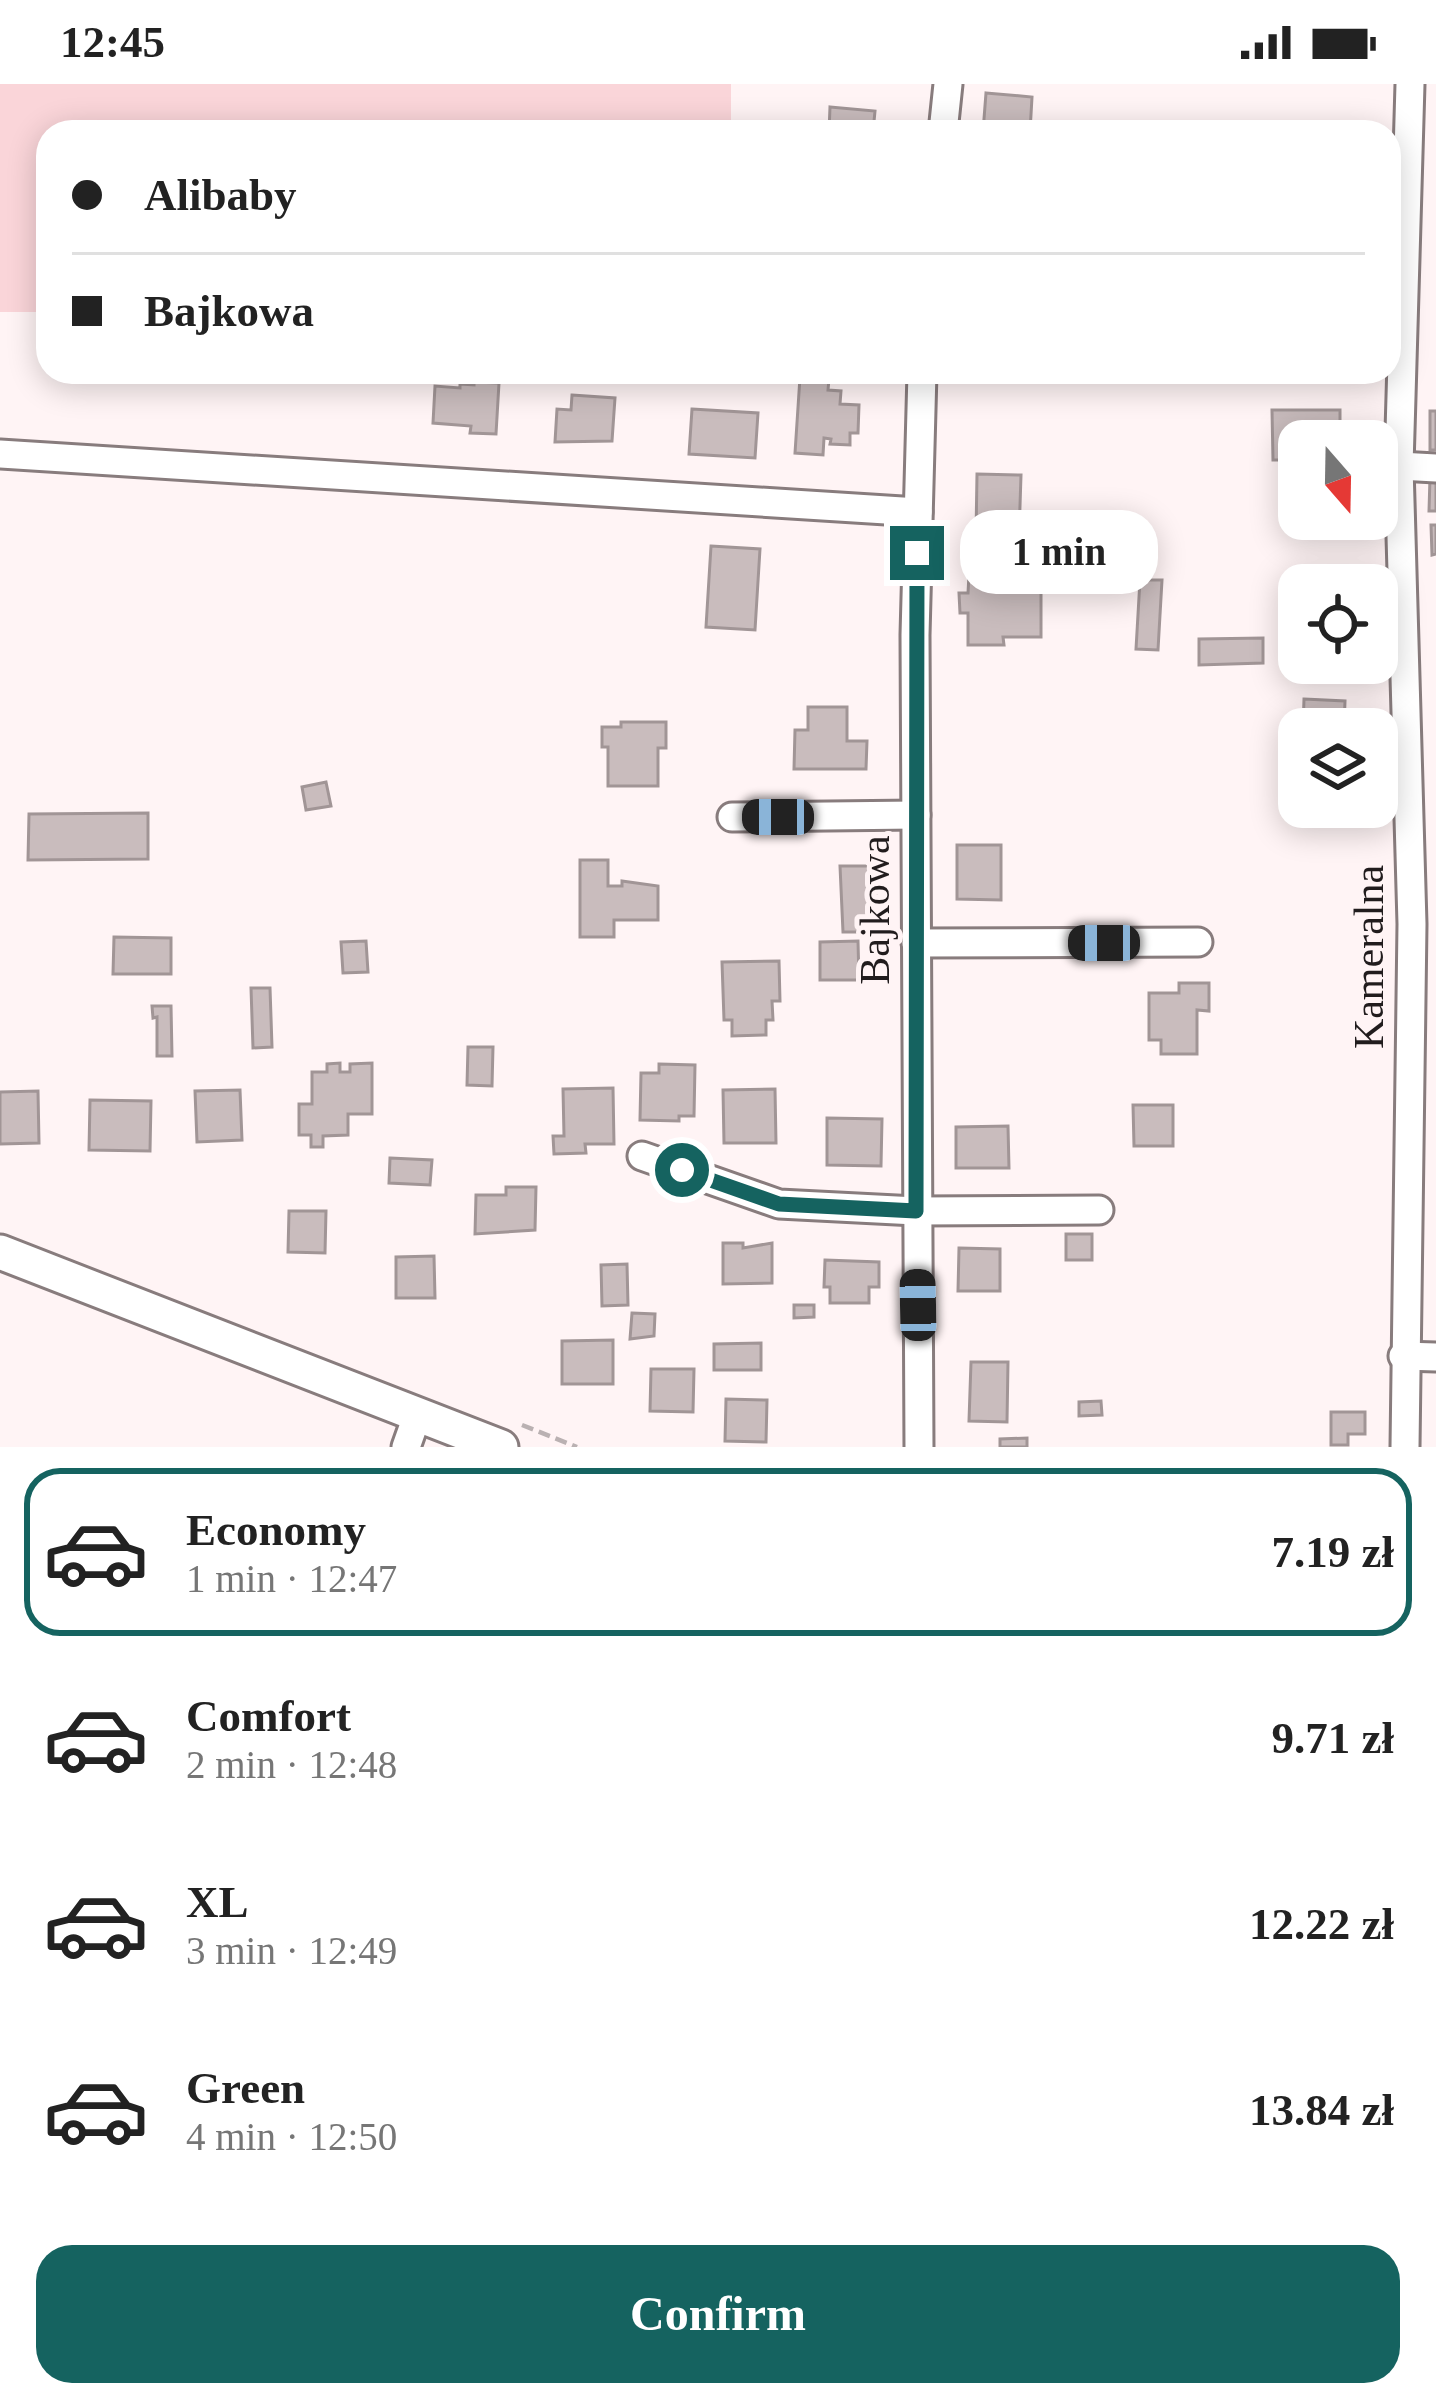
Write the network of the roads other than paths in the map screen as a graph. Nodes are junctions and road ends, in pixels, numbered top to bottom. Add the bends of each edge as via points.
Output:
1 (948, 84) edge
2 (1410, 84) edge
3 (944, 120) edge
4 (922, 384) edge
5 (0, 454) edge
6 (1399, 466) junction
7 (1436, 468) edge
8 (918, 512) junction
9 (916, 815) junction
10 (732, 817) dead end
11 (916, 943) junction
12 (1198, 943) dead end
13 (642, 1156) dead end
14 (1099, 1210) dead end
15 (916, 1211) junction
16 (0, 1252) edge
17 (1403, 1356) junction
18 (1436, 1357) edge
19 (412, 1432) edge
20 (501, 1447) edge
21 (920, 1447) edge
22 (1405, 1447) edge

1 - 3 street
2 - 6 street, Kameralna
4 - 8 street, Bajkowa
5 - 8 street
6 - 7 street
6 - 17 street, Kameralna via 1412,925
8 - 9 street, Bajkowa
9 - 10 street
9 - 11 street, Bajkowa
11 - 12 street
11 - 15 street, Bajkowa
13 - 15 street via 779,1204
14 - 15 street
15 - 21 street, Bajkowa
16 - 19 street
17 - 18 street
17 - 22 street, Kameralna
19 - 20 street

